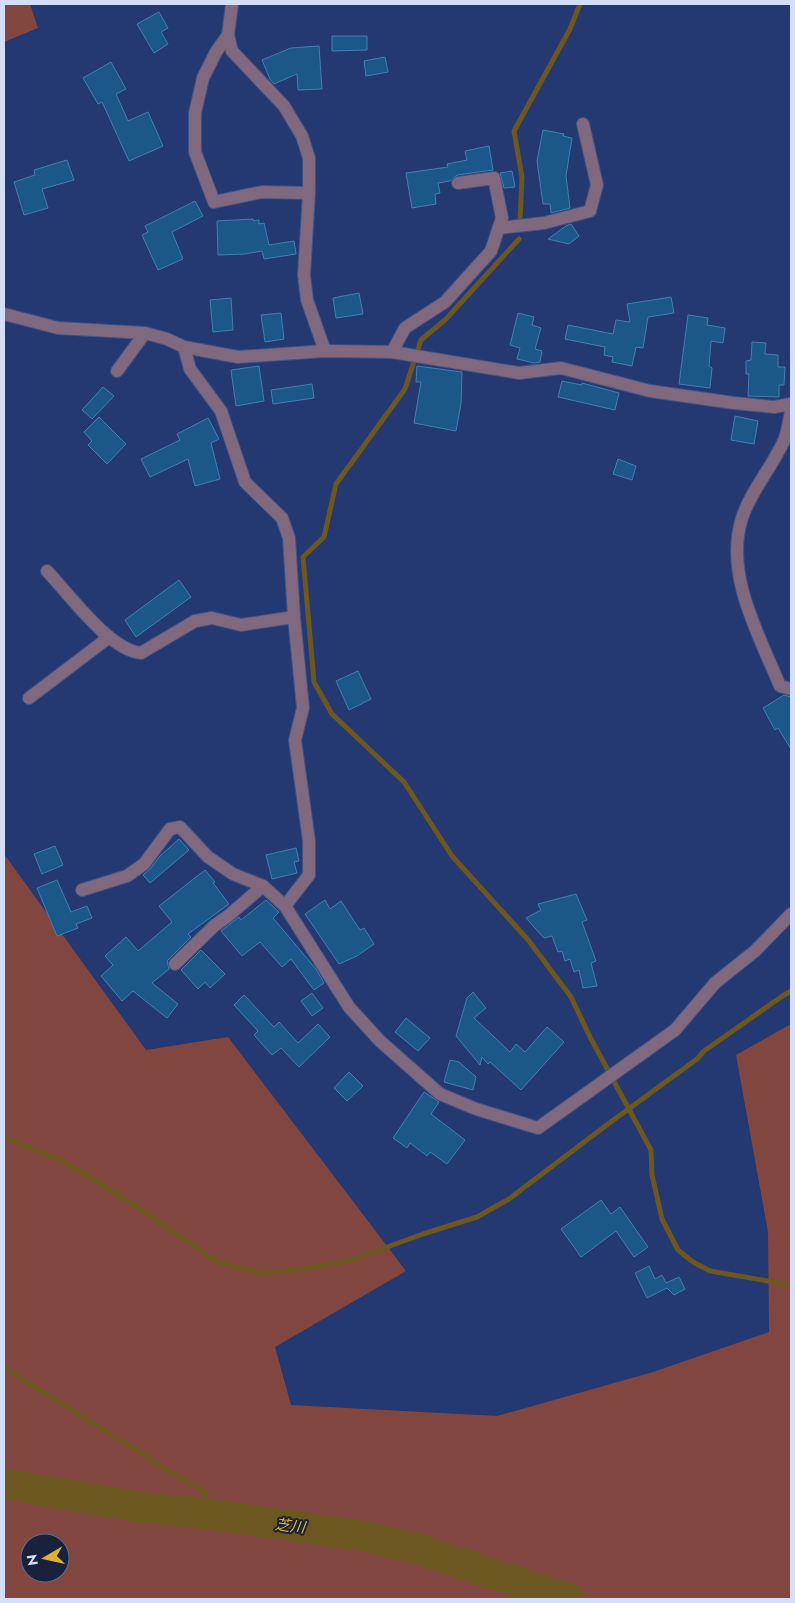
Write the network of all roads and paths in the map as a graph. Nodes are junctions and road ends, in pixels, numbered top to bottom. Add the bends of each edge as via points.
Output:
1 (232, 4) edge
2 (228, 35) junction
3 (583, 124) dead end
4 (458, 183) dead end
5 (309, 193) junction
6 (499, 228) junction
7 (4, 314) edge
8 (145, 333) junction
9 (184, 347) junction
10 (325, 351) junction
11 (392, 352) junction
12 (116, 371) dead end
13 (791, 404) edge
14 (791, 412) edge
15 (47, 571) dead end
16 (294, 617) junction
17 (108, 638) junction
18 (791, 689) edge
19 (29, 698) dead end
20 (263, 886) junction
21 (82, 890) dead end
22 (285, 906) junction
23 (791, 914) edge
24 (174, 964) dead end

1 - 2 street
2 - 5 street via 232,51 284,106 302,136 308,158
2 - 5 street via 203,78 195,113 196,152 214,202 262,192
3 - 6 street via 597,185 590,212 544,223
4 - 6 street via 494,178 502,218
5 - 10 street via 304,276 307,300
6 - 11 street via 491,251 445,302 405,328
7 - 8 street via 58,328
8 - 9 street
8 - 12 street
9 - 10 street via 238,357
9 - 16 street via 190,369 221,410 245,482 282,518 289,538
10 - 11 street
11 - 13 street via 519,372 561,368 650,391 734,403 774,407
14 - 18 street via 785,437 742,519 736,557 745,601 780,686
15 - 17 street
16 - 17 street via 242,625 212,618 195,620 141,653
16 - 22 street via 303,708 295,740 309,841 309,875
17 - 19 street
20 - 21 street via 234,874 208,857 180,827 170,829 144,864 127,876
20 - 22 street
20 - 24 street
22 - 23 street via 349,1007 380,1042 440,1094 538,1128 675,1030 715,983 755,951

